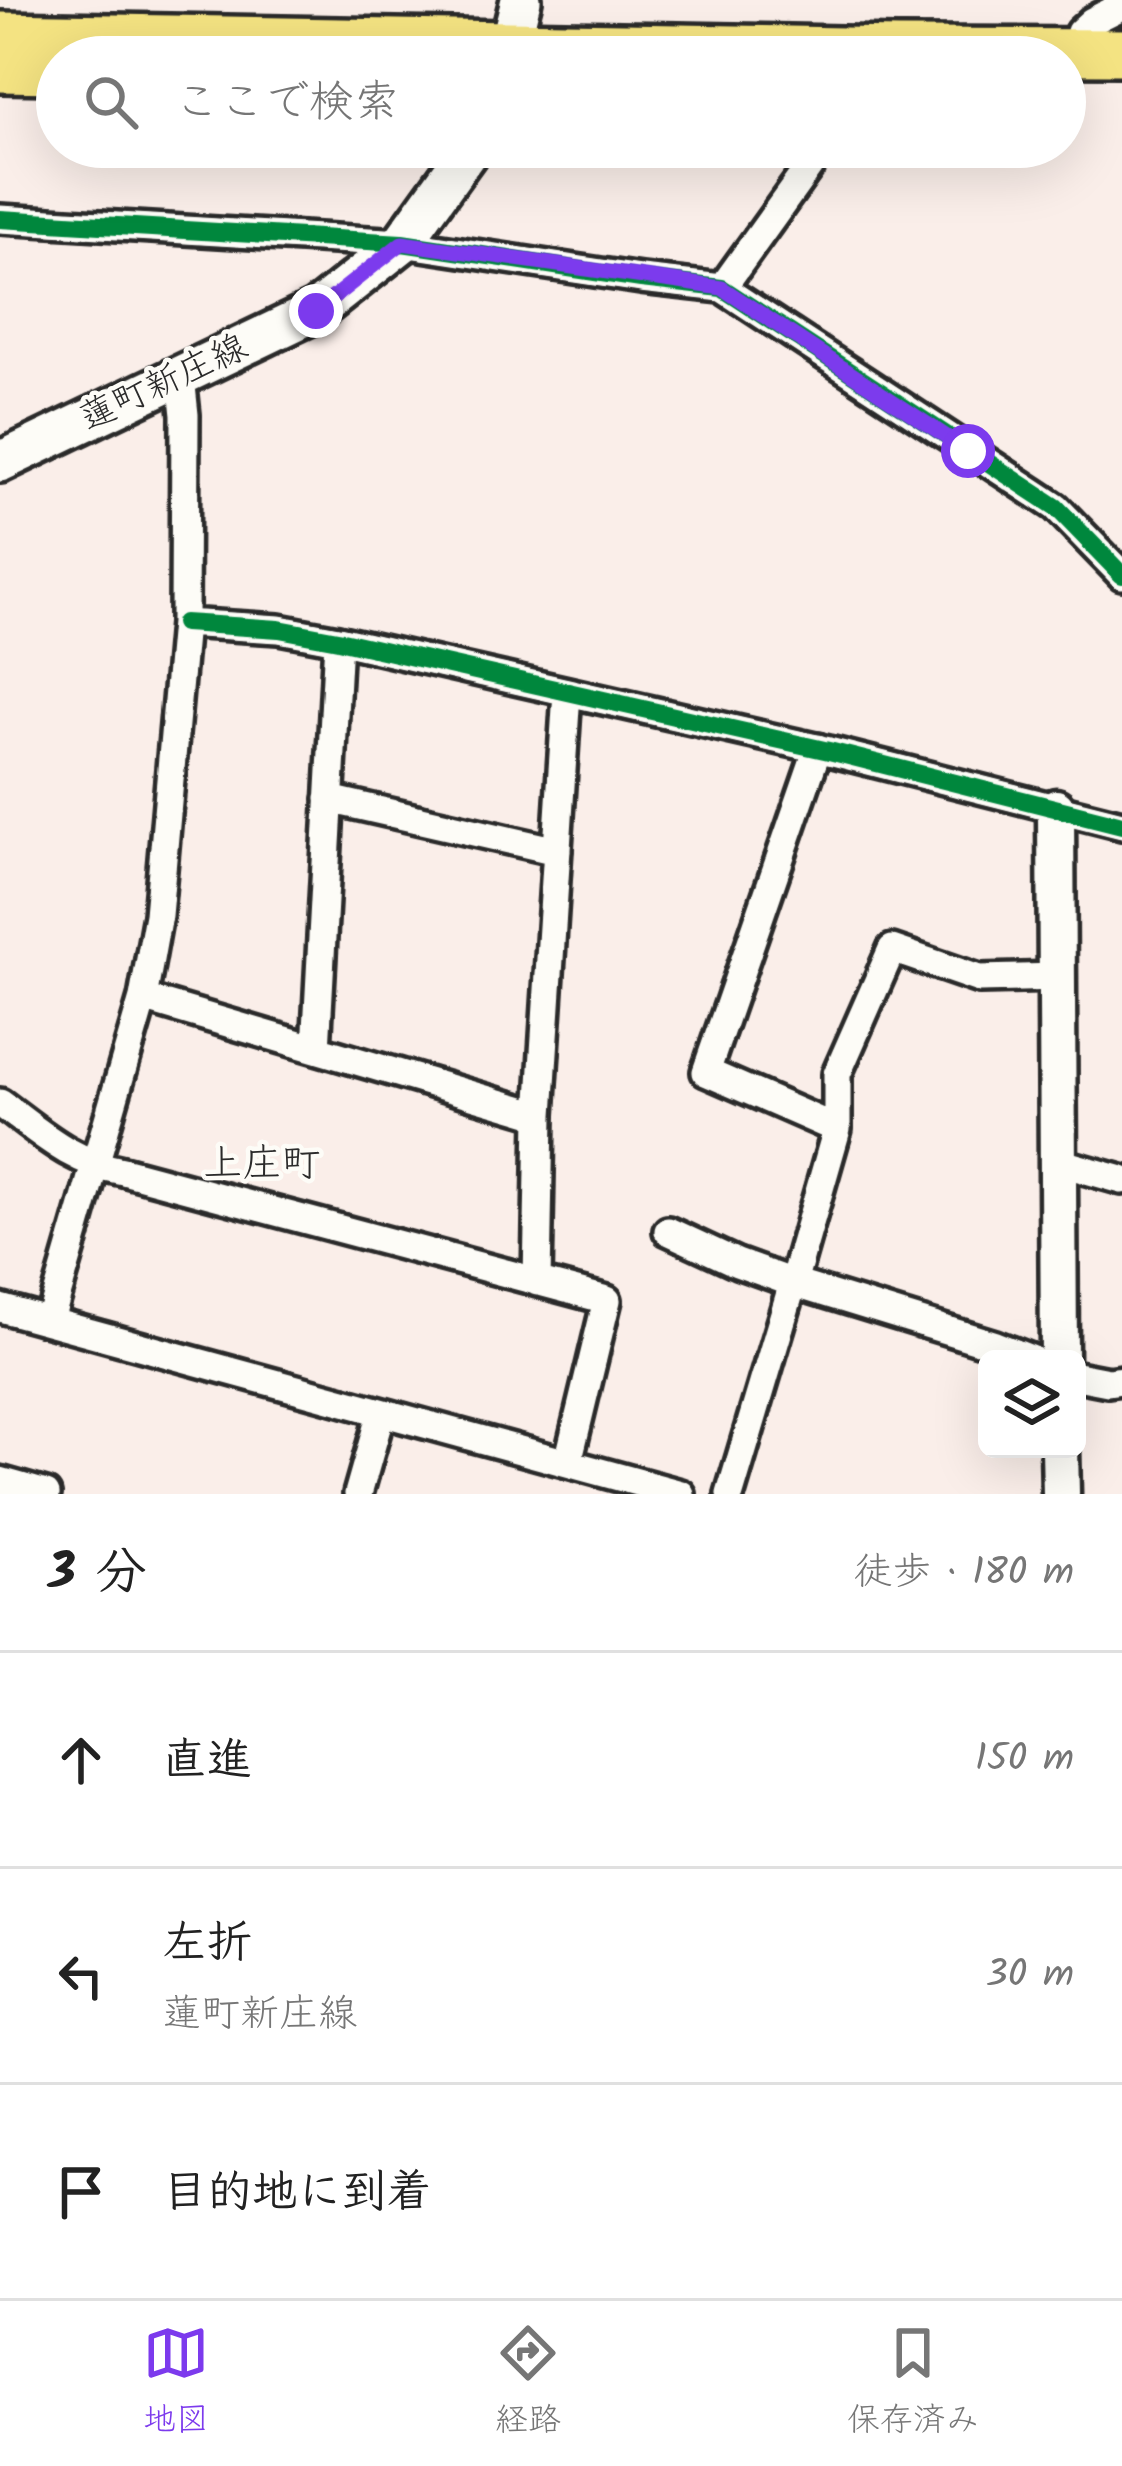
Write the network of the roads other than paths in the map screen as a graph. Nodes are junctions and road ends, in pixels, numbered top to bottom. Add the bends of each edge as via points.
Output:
1 (1122, 6) edge
2 (513, 33) edge
3 (0, 35) edge
4 (568, 36) edge
5 (1081, 36) edge
6 (1089, 62) edge
7 (0, 69) edge
8 (36, 70) edge
9 (1122, 82) edge
10 (456, 168) edge
11 (809, 168) edge
12 (0, 219) edge
13 (402, 243) junction
14 (722, 288) junction
15 (182, 377) junction
16 (0, 462) edge
17 (1122, 575) edge
18 (184, 622) junction
19 (338, 640) junction
20 (567, 692) junction
21 (818, 748) junction
22 (329, 799) junction
23 (1056, 808) junction
24 (1122, 825) edge
25 (557, 851) junction
26 (1057, 977) junction
27 (143, 998) junction
28 (316, 1049) junction
29 (0, 1103) edge
30 (540, 1115) junction
31 (837, 1130) junction
32 (1058, 1162) junction
33 (95, 1166) junction
34 (1122, 1180) edge
35 (668, 1231) dead end
36 (537, 1282) junction
37 (793, 1283) junction
38 (0, 1308) edge
39 (50, 1321) junction
40 (1006, 1350) edge
41 (1059, 1350) edge
42 (1086, 1378) edge
43 (1122, 1380) edge
44 (381, 1413) junction
45 (1060, 1458) edge
46 (568, 1462) junction
47 (0, 1481) edge
48 (46, 1494) edge
49 (358, 1494) edge
50 (681, 1494) edge
51 (730, 1494) edge
52 (1061, 1494) edge

1 - 5 street
2 - 3 main road
2 - 4 main road
6 - 9 main road
7 - 8 main road
10 - 13 main road, 蓮町新庄線
11 - 14 street
12 - 13 street
13 - 14 street
13 - 15 main road, 蓮町新庄線 via 316,311
14 - 17 street via 1056,507
15 - 16 main road, 蓮町新庄線
15 - 18 street
18 - 19 street
18 - 27 street
19 - 20 street
19 - 22 street
20 - 21 street
20 - 25 street
21 - 23 street
21 - 31 street via 706,1072
22 - 25 street
22 - 28 street
23 - 24 street
23 - 26 street
25 - 30 street
26 - 31 street via 979,979 892,950 837,1074
26 - 32 street
27 - 28 street
27 - 33 street
28 - 30 street
29 - 33 street
30 - 36 street
31 - 37 street
32 - 34 street
32 - 41 street
33 - 36 street
33 - 39 street
35 - 37 street
36 - 46 street via 607,1300
37 - 40 street
37 - 51 street
38 - 39 street
39 - 44 street
42 - 43 street
44 - 46 street
44 - 49 street
45 - 52 street
46 - 50 street
47 - 48 street

